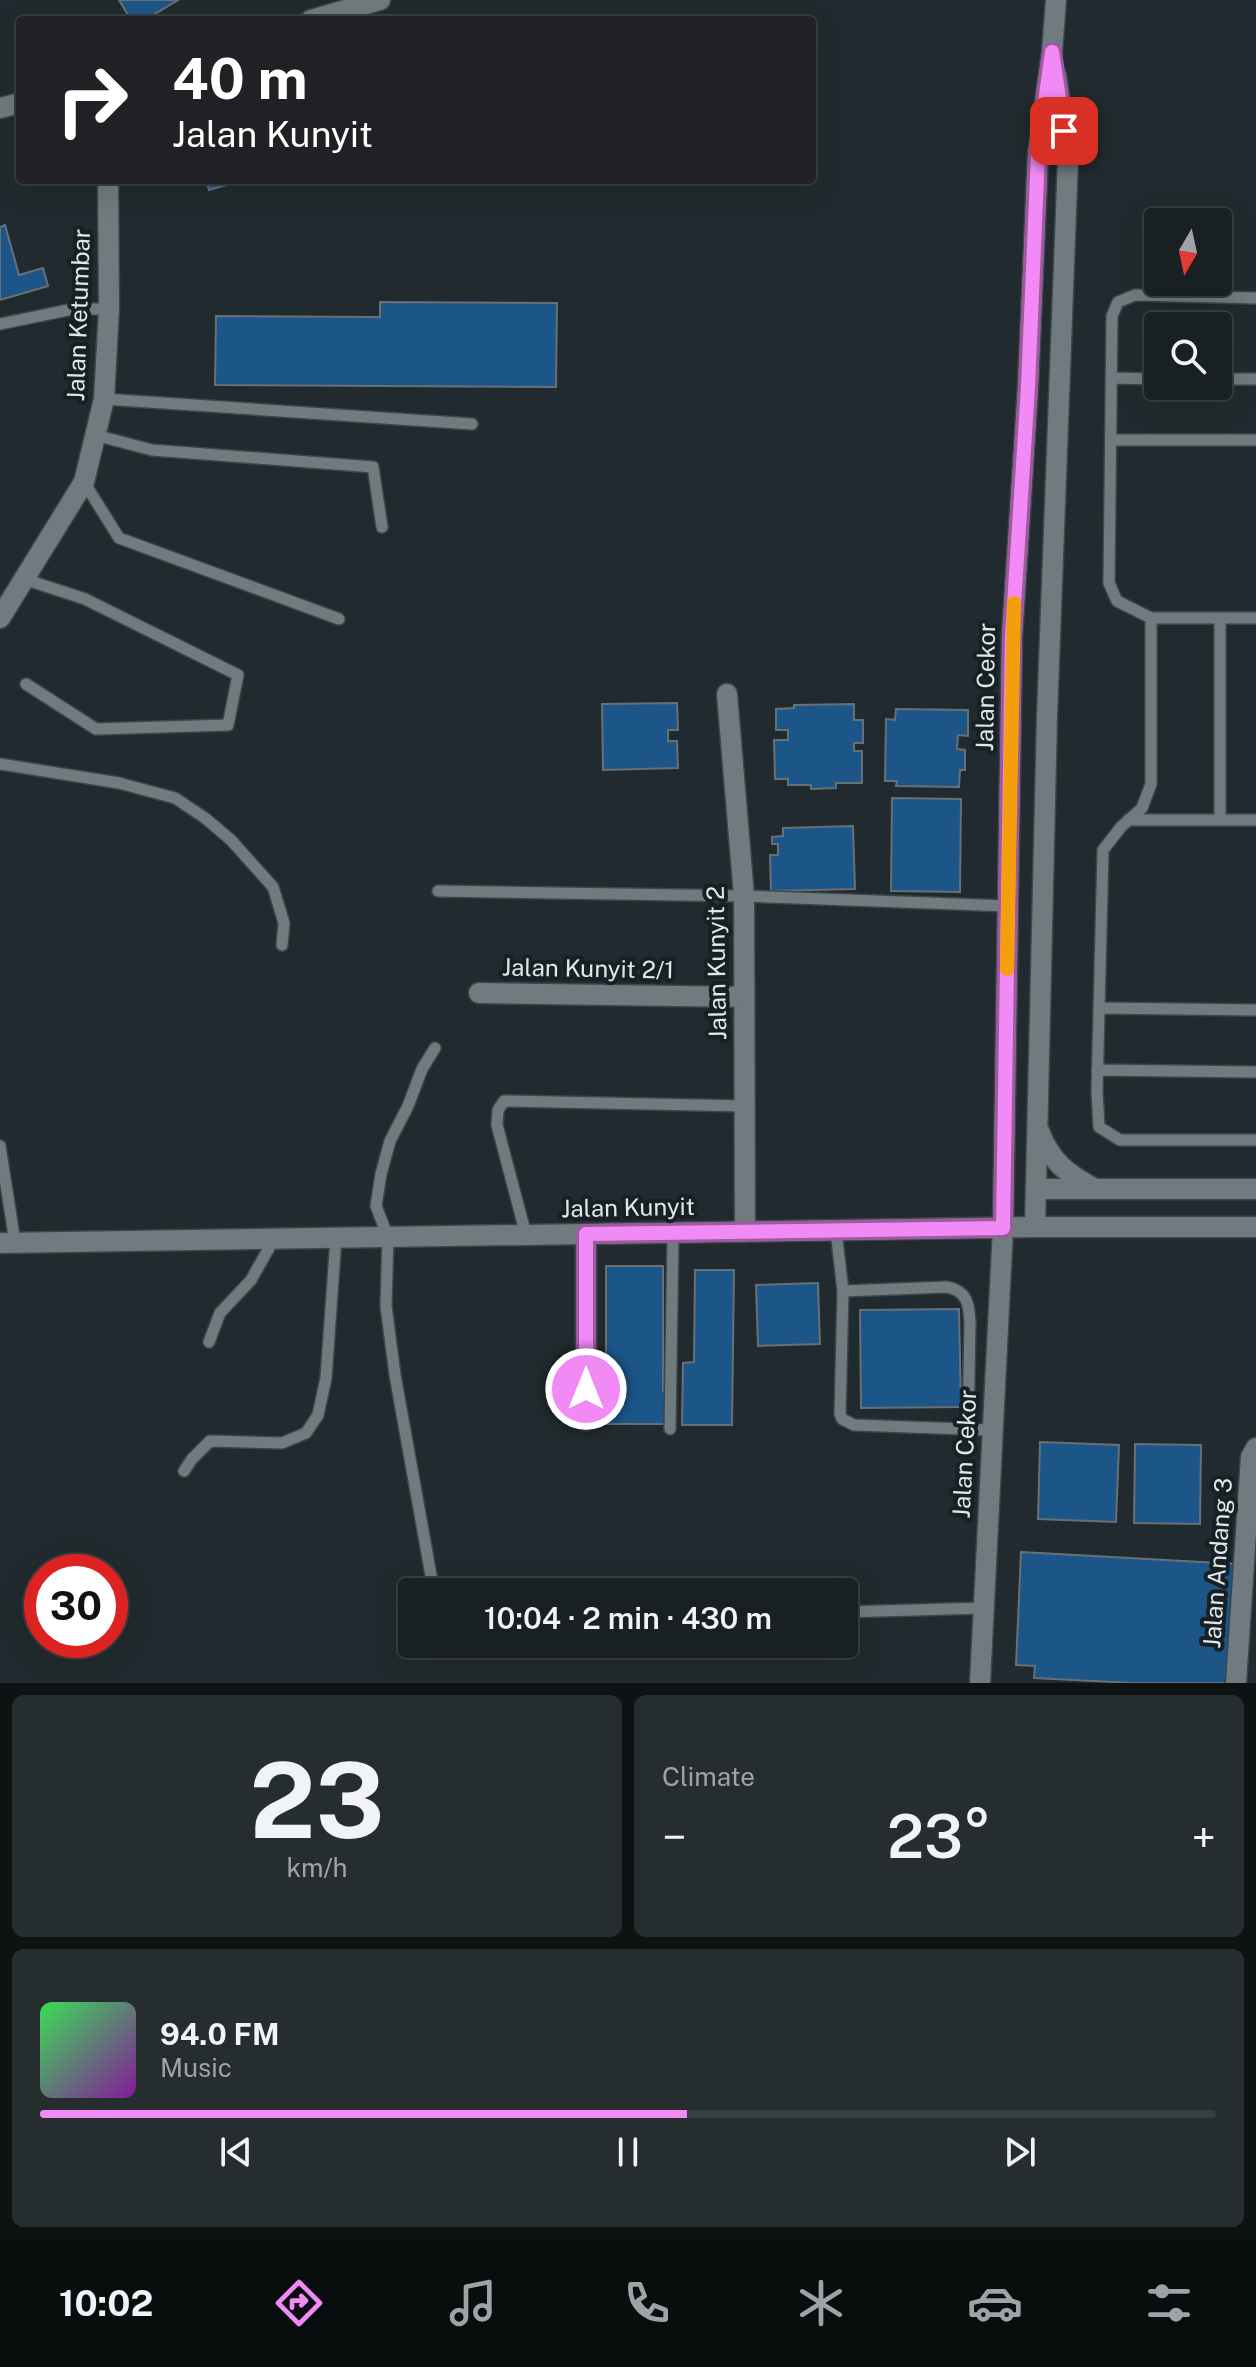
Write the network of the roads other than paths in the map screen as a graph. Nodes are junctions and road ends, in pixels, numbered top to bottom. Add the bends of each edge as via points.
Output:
1 (380, 0) edge
2 (1056, 0) edge
3 (325, 16) edge
4 (1052, 52) junction
5 (108, 184) edge
6 (1256, 298) edge
7 (109, 309) junction
8 (0, 324) edge
9 (1111, 378) junction
10 (1144, 379) edge
11 (1232, 379) edge
12 (1256, 379) edge
13 (104, 399) junction
14 (472, 424) dead end
15 (95, 435) junction
16 (1111, 440) junction
17 (1256, 440) edge
18 (84, 482) junction
19 (382, 527) dead end
20 (24, 579) junction
21 (0, 618) edge
22 (1151, 618) junction
23 (1220, 618) junction
24 (1256, 618) edge
25 (339, 619) dead end
26 (26, 684) dead end
27 (727, 694) dead end
28 (0, 764) edge
29 (1128, 820) junction
30 (1220, 820) junction
31 (1256, 820) edge
32 (438, 891) dead end
33 (744, 896) junction
34 (1008, 906) junction
35 (282, 945) dead end
36 (479, 993) dead end
37 (744, 997) junction
38 (1099, 1008) junction
39 (1256, 1010) edge
40 (435, 1048) dead end
41 (1097, 1070) junction
42 (1256, 1072) edge
43 (744, 1106) junction
44 (1037, 1127) junction
45 (1256, 1140) edge
46 (0, 1146) edge
47 (1036, 1189) junction
48 (1095, 1189) junction
49 (1256, 1189) edge
50 (1035, 1227) junction
51 (1256, 1227) edge
52 (1003, 1228) junction
53 (836, 1231) junction
54 (745, 1232) junction
55 (673, 1233) junction
56 (586, 1234) junction
57 (526, 1235) junction
58 (388, 1237) junction
59 (274, 1238) junction
60 (336, 1238) junction
61 (8, 1242) edge
62 (843, 1291) junction
63 (209, 1342) dead end
64 (586, 1420) dead end
65 (670, 1429) dead end
66 (968, 1429) junction
67 (992, 1430) junction
68 (1256, 1448) edge
69 (184, 1471) dead end
70 (1250, 1568) edge
71 (431, 1578) edge
72 (983, 1608) junction
73 (858, 1612) edge
74 (980, 1683) edge
75 (1236, 1683) edge

1 - 3 street
2 - 4 street, Jalan Cekor
4 - 34 street, Jalan Cekor via 1038,153 1012,636
4 - 44 street, Jalan Cekor via 1068,158
5 - 7 street, Jalan Ketumbar
6 - 9 lane via 1135,295 1118,302 1112,316
7 - 8 lane via 73,309
7 - 13 street, Jalan Ketumbar
9 - 10 lane
9 - 16 lane
11 - 12 lane
13 - 14 lane
13 - 15 street, Jalan Ketumbar
15 - 18 street, Jalan Ketumbar
15 - 19 lane via 152,450 373,467
16 - 17 lane
16 - 22 lane via 1109,583 1117,601
18 - 20 street, Jalan Ketumbar
18 - 25 lane via 119,538
20 - 21 street, Jalan Ketumbar
20 - 26 lane via 85,599 238,675 228,725 96,729
22 - 23 lane
22 - 29 lane via 1151,784 1142,808
23 - 24 lane
23 - 30 lane
27 - 33 street, Jalan Kunyit 2
28 - 35 lane via 119,783 175,798 231,840 273,887 284,923
29 - 30 lane
29 - 38 lane via 1103,850
30 - 31 lane
32 - 33 lane
33 - 34 lane
33 - 37 street, Jalan Kunyit 2
34 - 52 street, Jalan Cekor
36 - 37 street, Jalan Kunyit 2/1
37 - 43 street, Jalan Kunyit 2
38 - 39 lane
38 - 41 lane
40 - 58 lane via 390,1141 381,1174 376,1206
41 - 42 lane
41 - 45 lane via 1099,1127 1120,1140
43 - 54 street, Jalan Kunyit 2
43 - 57 lane via 504,1101 497,1125
44 - 47 street, Jalan Cekor
44 - 48 street via 1055,1161
46 - 61 lane
47 - 48 street
47 - 50 street, Jalan Cekor
47 - 52 street
48 - 49 street
50 - 51 street, Jalan Kunyit
50 - 52 street, Jalan Kunyit
52 - 53 street, Jalan Kunyit
52 - 67 street, Jalan Cekor
53 - 54 street, Jalan Kunyit
53 - 62 lane
54 - 55 street, Jalan Kunyit
55 - 56 street, Jalan Kunyit
55 - 65 lane
56 - 57 street, Jalan Kunyit
56 - 64 street
57 - 58 street, Jalan Kunyit
58 - 60 street, Jalan Kunyit
58 - 71 lane via 386,1306
59 - 60 street, Jalan Kunyit
59 - 61 street, Jalan Kunyit
59 - 63 lane via 251,1280 220,1313
60 - 69 lane via 326,1378 318,1415 306,1433 282,1443 210,1441
62 - 66 lane via 842,1419 854,1425
62 - 66 lane via 946,1287 964,1294 970,1322
66 - 67 lane
67 - 72 street, Jalan Cekor
68 - 70 street, Jalan Andang 3 via 1251,1457
70 - 75 street, Jalan Andang 3
72 - 73 lane
72 - 74 street, Jalan Cekor

